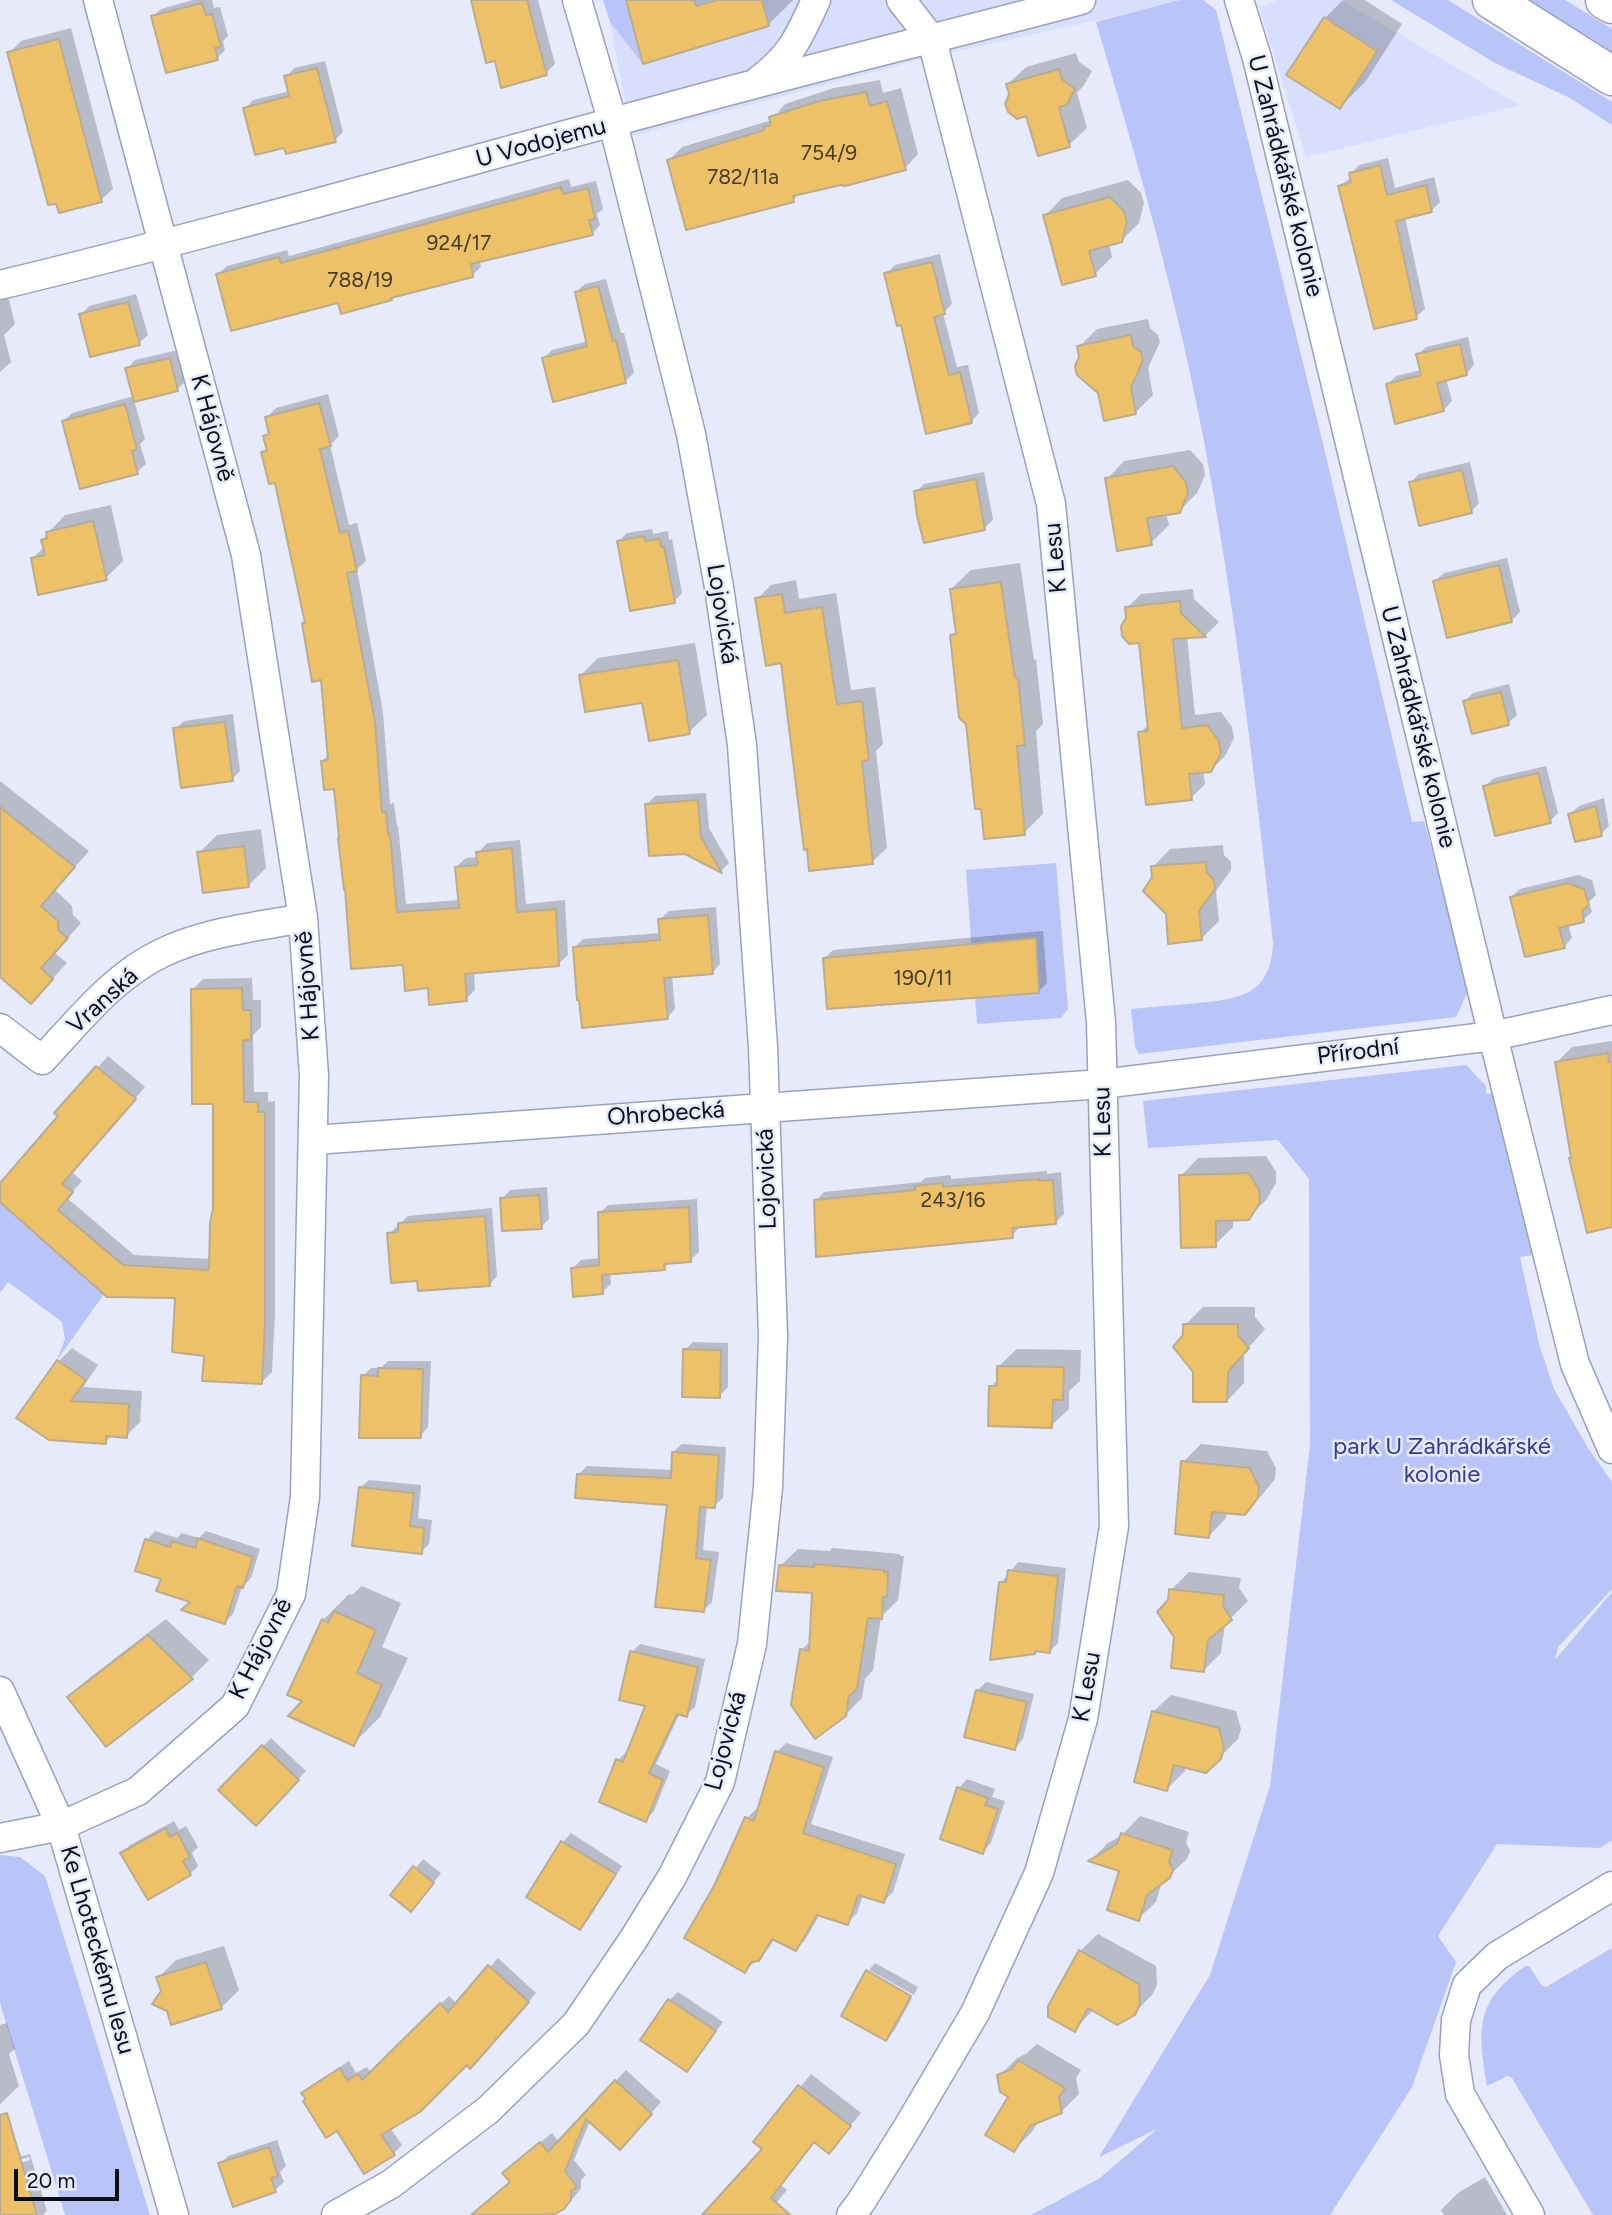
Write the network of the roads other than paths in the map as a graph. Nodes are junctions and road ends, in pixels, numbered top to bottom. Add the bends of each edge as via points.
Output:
1 (99, 0) edge
2 (577, 0) edge
3 (816, 0) edge
4 (901, 0) edge
5 (1081, 0) edge
6 (1239, 0) edge
7 (1492, 0) edge
8 (1605, 0) edge
9 (1612, 4) edge
10 (932, 40) junction
11 (1612, 76) edge
12 (754, 84) junction
13 (612, 123) junction
14 (163, 246) junction
15 (0, 285) edge
16 (303, 918) junction
17 (1612, 1010) edge
18 (0, 1028) edge
19 (1493, 1036) junction
20 (1102, 1084) junction
21 (765, 1107) junction
22 (314, 1140) junction
23 (1612, 1449) edge
24 (0, 1691) edge
25 (61, 1826) junction
26 (0, 1838) edge
27 (1612, 1885) edge
28 (174, 2215) edge
29 (336, 2215) edge
30 (851, 2215) edge
31 (1530, 2215) edge

1 - 14 street, K Hájovně
2 - 13 street, Lojovická
3 - 12 street via 797,42 780,64
4 - 10 street, K Lesu
5 - 10 street, U Vodojemu
6 - 19 street, U Zahrádkářské kolonie
7 - 11 main road
8 - 9 main road
10 - 12 street, U Vodojemu
10 - 20 street, K Lesu via 1051,504 1101,1022
12 - 13 street, U Vodojemu
13 - 14 street, U Vodojemu
13 - 21 street, Lojovická via 691,434 719,587 742,745
14 - 15 street, U Vodojemu
14 - 16 street, K Hájovně via 246,555
16 - 18 street, Vranská via 208,937 161,953 114,984 42,1060
16 - 22 street, K Hájovně
17 - 19 street, Přírodní
19 - 20 street, Přírodní
19 - 23 street, U Zahrádkářské kolonie via 1575,1364
20 - 21 street, Ohrobecká
20 - 30 street, K Lesu via 1114,1526 1083,1718 1039,1873 975,2013
21 - 22 street, Ohrobecká
21 - 29 street, Lojovická via 773,1335 768,1487 752,1644 720,1782 672,1877 576,2024 488,2110 391,2184
22 - 25 street, K Hájovně via 305,1497 290,1594 235,1706 138,1790
24 - 25 street, Ke Lhoteckému lesu
25 - 26 street, K Hájovně
25 - 28 street, Ke Lhoteckému lesu
27 - 31 street via 1497,1956 1467,1985 1456,2020 1454,2055 1460,2094

